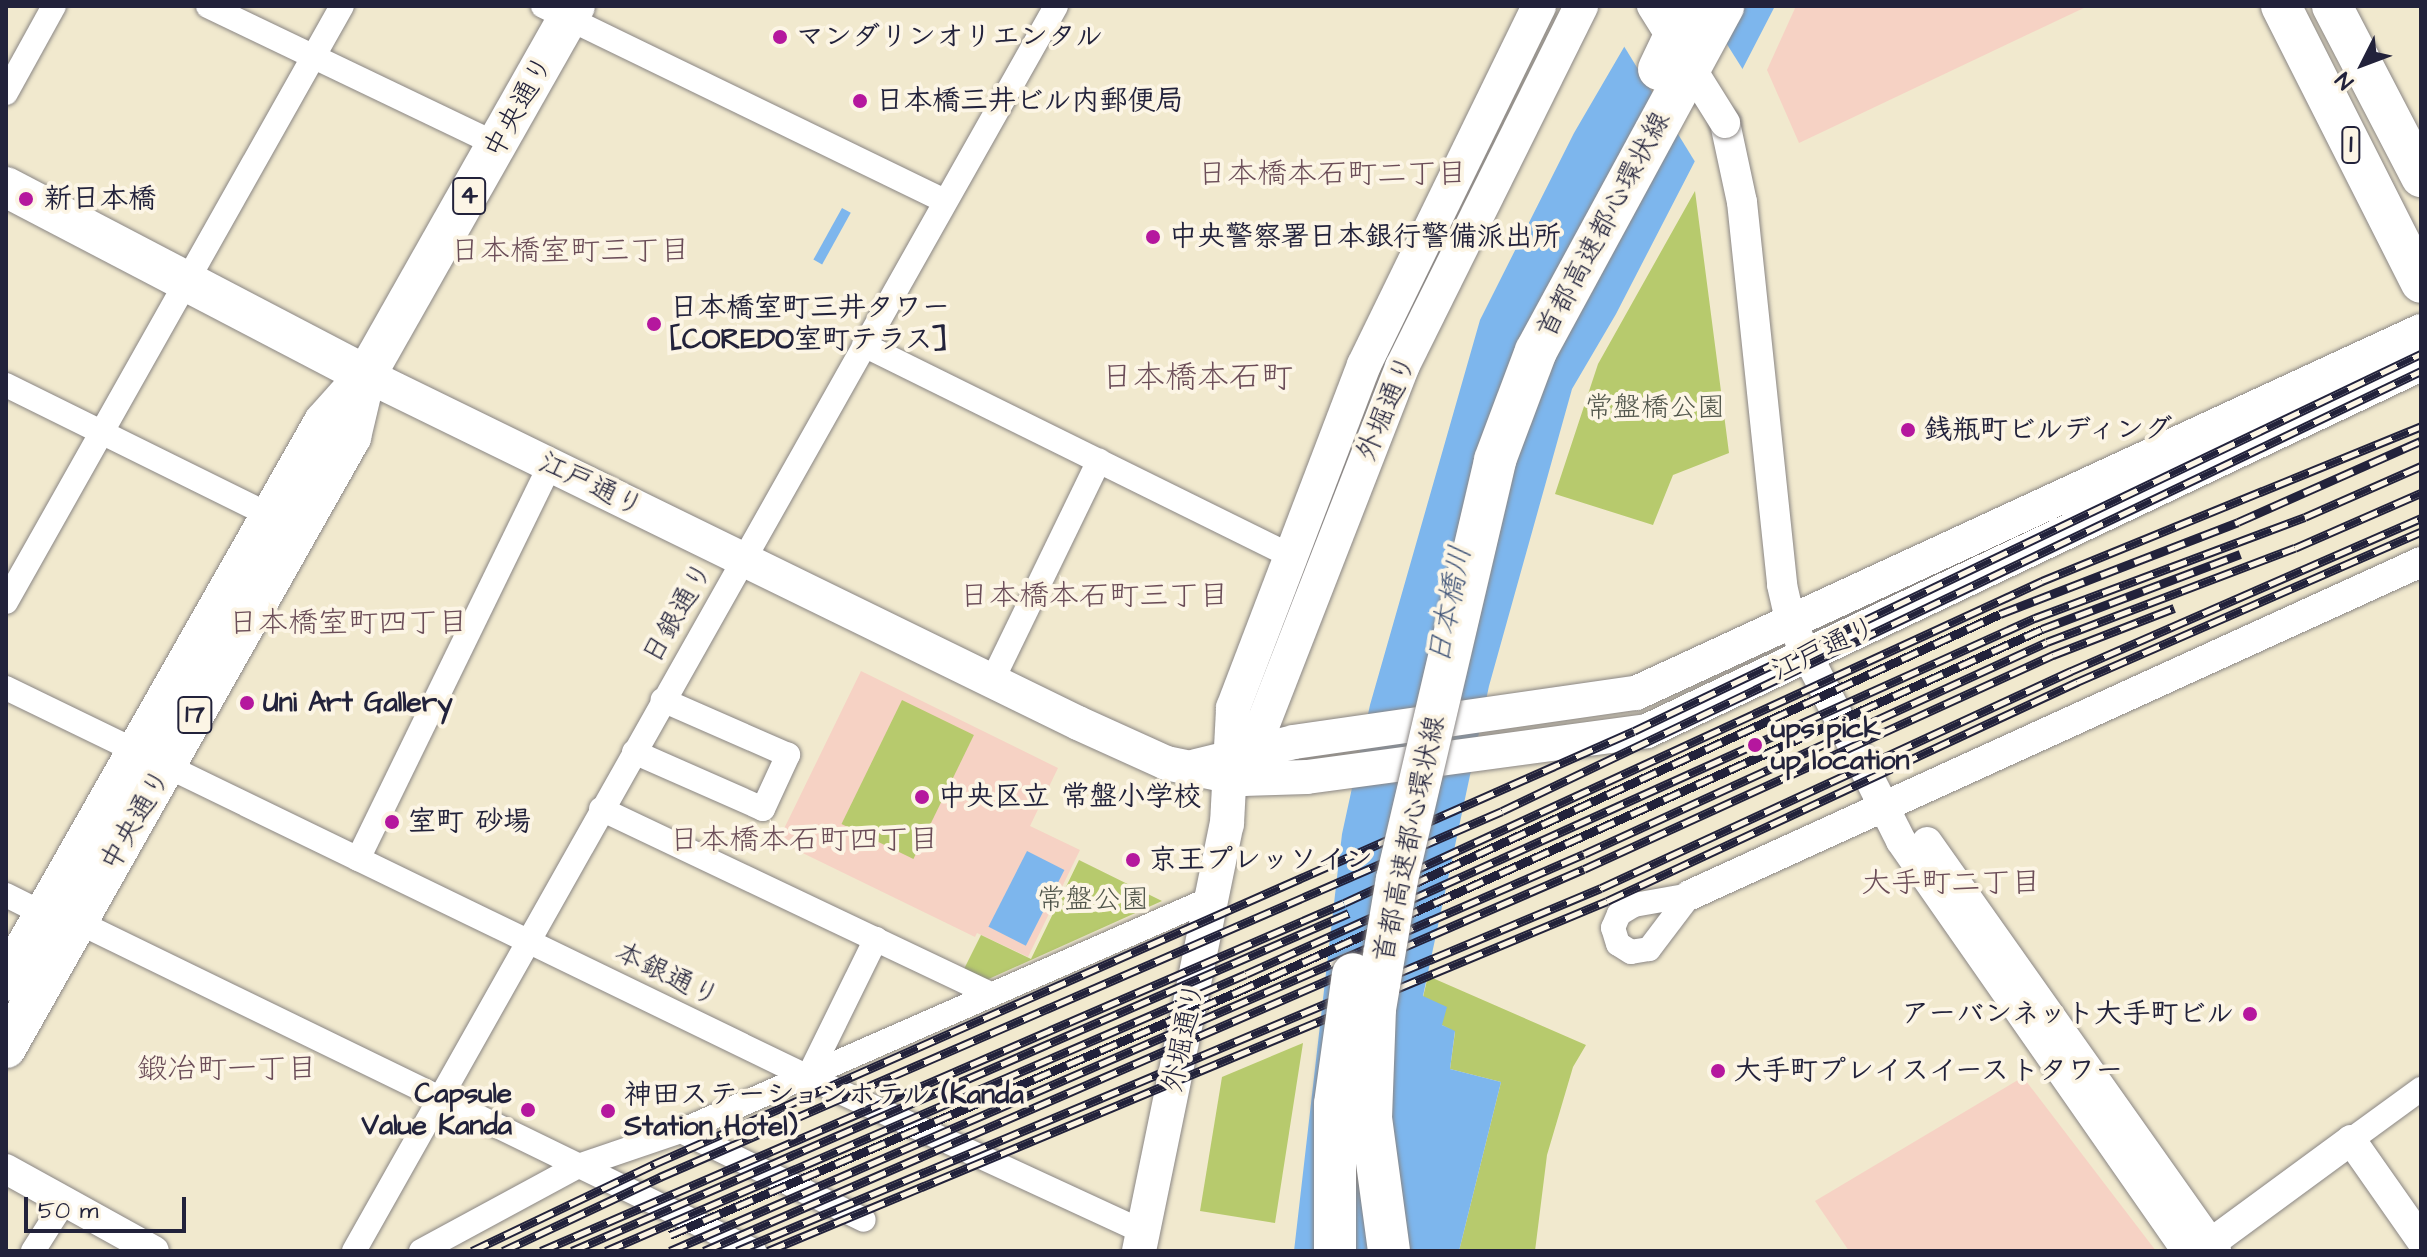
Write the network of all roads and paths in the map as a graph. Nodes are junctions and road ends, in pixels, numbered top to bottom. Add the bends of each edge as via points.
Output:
1 (54, 6) edge
2 (208, 6) edge
3 (342, 6) edge
4 (1056, 6) edge
5 (1539, 6) edge
6 (1581, 6) edge
7 (1652, 6) edge
8 (1689, 6) edge
9 (1723, 6) edge
10 (2281, 6) edge
11 (2332, 6) edge
12 (563, 10) edge
13 (314, 58) junction
14 (6, 93) edge
15 (498, 145) junction
16 (2421, 177) edge
17 (6, 187) edge
18 (944, 201) junction
19 (188, 282) junction
20 (2421, 283) edge
21 (2421, 331) edge
22 (864, 345) junction
23 (2421, 364) edge
24 (366, 375) junction
25 (6, 385) edge
26 (102, 432) junction
27 (1099, 461) junction
28 (550, 465) junction
29 (271, 516) junction
30 (1290, 556) junction
31 (743, 559) junction
32 (2421, 562) edge
33 (6, 602) edge
34 (1791, 623) junction
35 (1806, 658) junction
36 (992, 681) junction
37 (6, 688) edge
38 (663, 700) junction
39 (634, 752) junction
40 (152, 760) junction
41 (1239, 766) junction
42 (1884, 804) junction
43 (601, 809) junction
44 (358, 859) junction
45 (6, 895) edge
46 (1690, 895) dead end
47 (1212, 898) junction
48 (61, 918) junction
49 (876, 939) junction
50 (527, 941) junction
51 (6, 981) edge
52 (988, 993) junction
53 (6, 1048) edge
54 (808, 1077) junction
55 (2421, 1089) edge
56 (439, 1099) junction
57 (681, 1131) junction
58 (2351, 1140) junction
59 (578, 1166) junction
60 (6, 1169) edge
61 (64, 1202) junction
62 (864, 1220) dead end
63 (2421, 1240) edge
64 (1142, 1242) edge
65 (2205, 1248) edge
66 (33, 1251) edge
67 (154, 1251) edge
68 (354, 1251) edge
69 (421, 1251) edge
70 (754, 1251) edge
71 (1335, 1251) edge
72 (1389, 1251) edge

1 - 14 street
2 - 13 street
3 - 13 street
4 - 18 street, 日銀通り
5 - 30 main road, 外堀通り via 1364,365
6 - 41 main road, 外堀通り via 1402,367
7 - 34 street, bridge via 1725,123 1742,202 1782,585
8 - 71 highway, 首都高速都心環状線, bridge via 1514,340 1469,451 1352,978 1335,1104
9 - 72 highway, 首都高速都心環状線, bridge via 1536,351 1495,460 1397,879 1375,1009 1371,1118
10 - 20 highway, 1
11 - 16 highway, 1
12 - 15 highway, 中央通り / 4
12 - 18 street
13 - 15 street
13 - 19 street
15 - 24 highway, 中央通り / 4
17 - 19 highway, 江戸通り
18 - 22 street, 日銀通り
19 - 24 highway, 江戸通り
19 - 26 street
21 - 34 main road, 江戸通り
22 - 27 street
22 - 31 street, 日銀通り
23 - 35 main road, 江戸通り
24 - 28 main road, 江戸通り
24 - 29 highway, 中央通り / 17 via 324,422
24 - 40 highway, 中央通り / 17 via 351,437
25 - 26 street
26 - 29 street
26 - 33 street
27 - 30 street
27 - 36 street
28 - 31 main road, 江戸通り
28 - 44 street
29 - 40 highway, 中央通り / 17
30 - 41 main road, 外堀通り via 1233,708
31 - 36 main road, 江戸通り
31 - 38 street, 日銀通り
32 - 42 street
34 - 35 street
34 - 41 main road, 江戸通り via 1636,693 1486,719 1355,732
35 - 41 main road, 江戸通り via 1647,731 1347,771
35 - 42 street
36 - 41 main road, 江戸通り via 1184,769
37 - 40 street, 本銀通り
38 - 39 street, 日銀通り
38 - 39 street via 788,755 763,809
39 - 43 street, 日銀通り
40 - 44 street, 本銀通り
40 - 48 highway, 中央通り / 17
41 - 47 main road, 外堀通り
42 - 46 street
42 - 65 street via 1921,833
43 - 49 street
43 - 50 street, 日銀通り
44 - 50 street, 本銀通り
45 - 48 street
47 - 52 street
47 - 64 main road, 外堀通り
48 - 51 highway, 中央通り / 17
48 - 53 highway, 中央通り / 17
48 - 56 street
49 - 52 street
49 - 54 street
50 - 54 street, 本銀通り
50 - 56 street, 日銀通り
52 - 54 street
54 - 57 street
54 - 64 street, 本銀通り
55 - 58 street
56 - 59 street
56 - 68 street, 日銀通り
57 - 59 street
57 - 62 street
58 - 63 street
58 - 65 street
59 - 69 street
59 - 70 street
60 - 61 street
61 - 66 street
61 - 67 street

